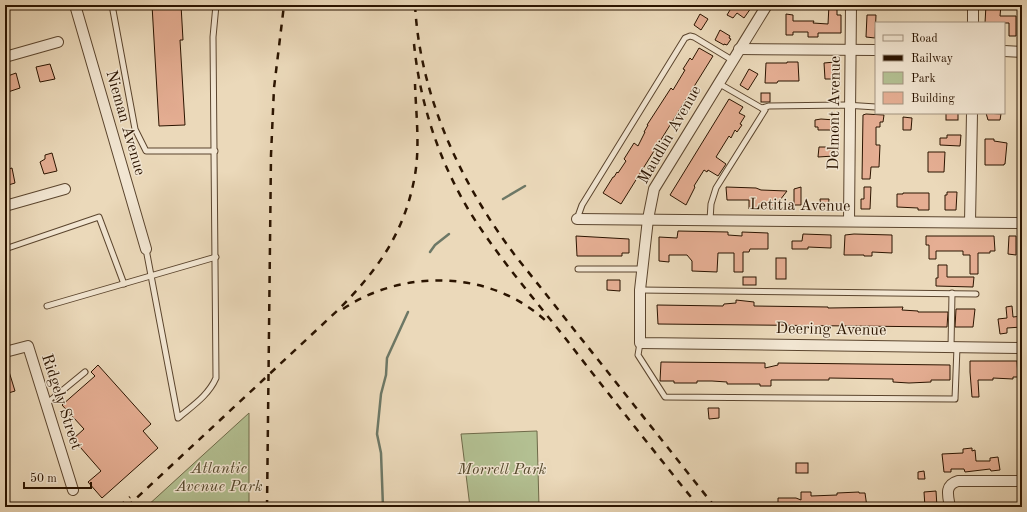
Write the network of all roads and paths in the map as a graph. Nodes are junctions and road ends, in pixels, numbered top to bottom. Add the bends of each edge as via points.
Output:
1 (75, 5) edge
2 (112, 5) edge
3 (216, 5) edge
4 (767, 5) edge
5 (851, 5) edge
6 (973, 5) edge
7 (973, 22) edge
8 (58, 42) dead end
9 (739, 49) junction
10 (851, 50) junction
11 (875, 50) edge
12 (1005, 51) edge
13 (1022, 52) edge
14 (5, 57) edge
15 (732, 60) junction
16 (718, 83) junction
17 (850, 106) junction
18 (875, 107) edge
19 (762, 108) junction
20 (972, 114) edge
21 (214, 151) junction
22 (65, 189) dead end
23 (5, 206) edge
24 (577, 219) joint
25 (648, 220) junction
26 (710, 220) junction
27 (849, 222) junction
28 (970, 222) junction
29 (1022, 223) edge
30 (5, 249) edge
31 (146, 249) joint
32 (216, 257) junction
33 (578, 269) dead end
34 (642, 269) junction
35 (151, 276) junction
36 (124, 284) junction
37 (640, 290) junction
38 (952, 293) junction
39 (976, 294) dead end
40 (47, 306) dead end
41 (640, 343) junction
42 (954, 347) junction
43 (1022, 348) edge
44 (5, 352) edge
45 (85, 372) dead end
46 (46, 404) junction
47 (1022, 482) edge
48 (73, 490) dead end
49 (950, 507) edge

1 - 31 street, Nieman Avenue
2 - 21 lane via 135,129 146,151
3 - 21 lane via 213,37
4 - 9 street, Maudlin Avenue
5 - 10 street, Delmont Avenue
6 - 7 street
8 - 14 street
9 - 10 street
9 - 15 street, Maudlin Avenue
10 - 11 street
10 - 17 street, Delmont Avenue
12 - 13 street
15 - 16 street, Maudlin Avenue
15 - 24 lane via 694,37 686,38 582,205
16 - 19 lane
16 - 25 street, Maudlin Avenue via 658,180 651,197
17 - 18 lane
17 - 19 lane
17 - 27 street, Delmont Avenue
19 - 26 lane via 765,110 716,188
20 - 28 street
21 - 32 lane
22 - 23 street
24 - 25 street, Letitia Avenue
25 - 26 street, Letitia Avenue
25 - 34 street, Maudlin Avenue
26 - 27 street, Letitia Avenue
27 - 28 street, Letitia Avenue
28 - 29 street, Letitia Avenue
30 - 36 lane via 99,217
31 - 35 lane
32 - 35 lane
32 - 35 lane via 216,378 205,395 178,418
33 - 34 lane
34 - 37 street, Maudlin Avenue
35 - 36 lane
36 - 40 lane
37 - 38 lane
37 - 41 street, Maudlin Avenue
38 - 39 lane
38 - 42 lane
41 - 42 street, Deering Avenue
41 - 42 lane via 638,355 665,397 955,400
42 - 43 street, Deering Avenue
44 - 46 street, Ridgely Street via 28,346
45 - 46 lane
46 - 48 street, Ridgely Street
47 - 49 street via 958,481 950,484 948,488

